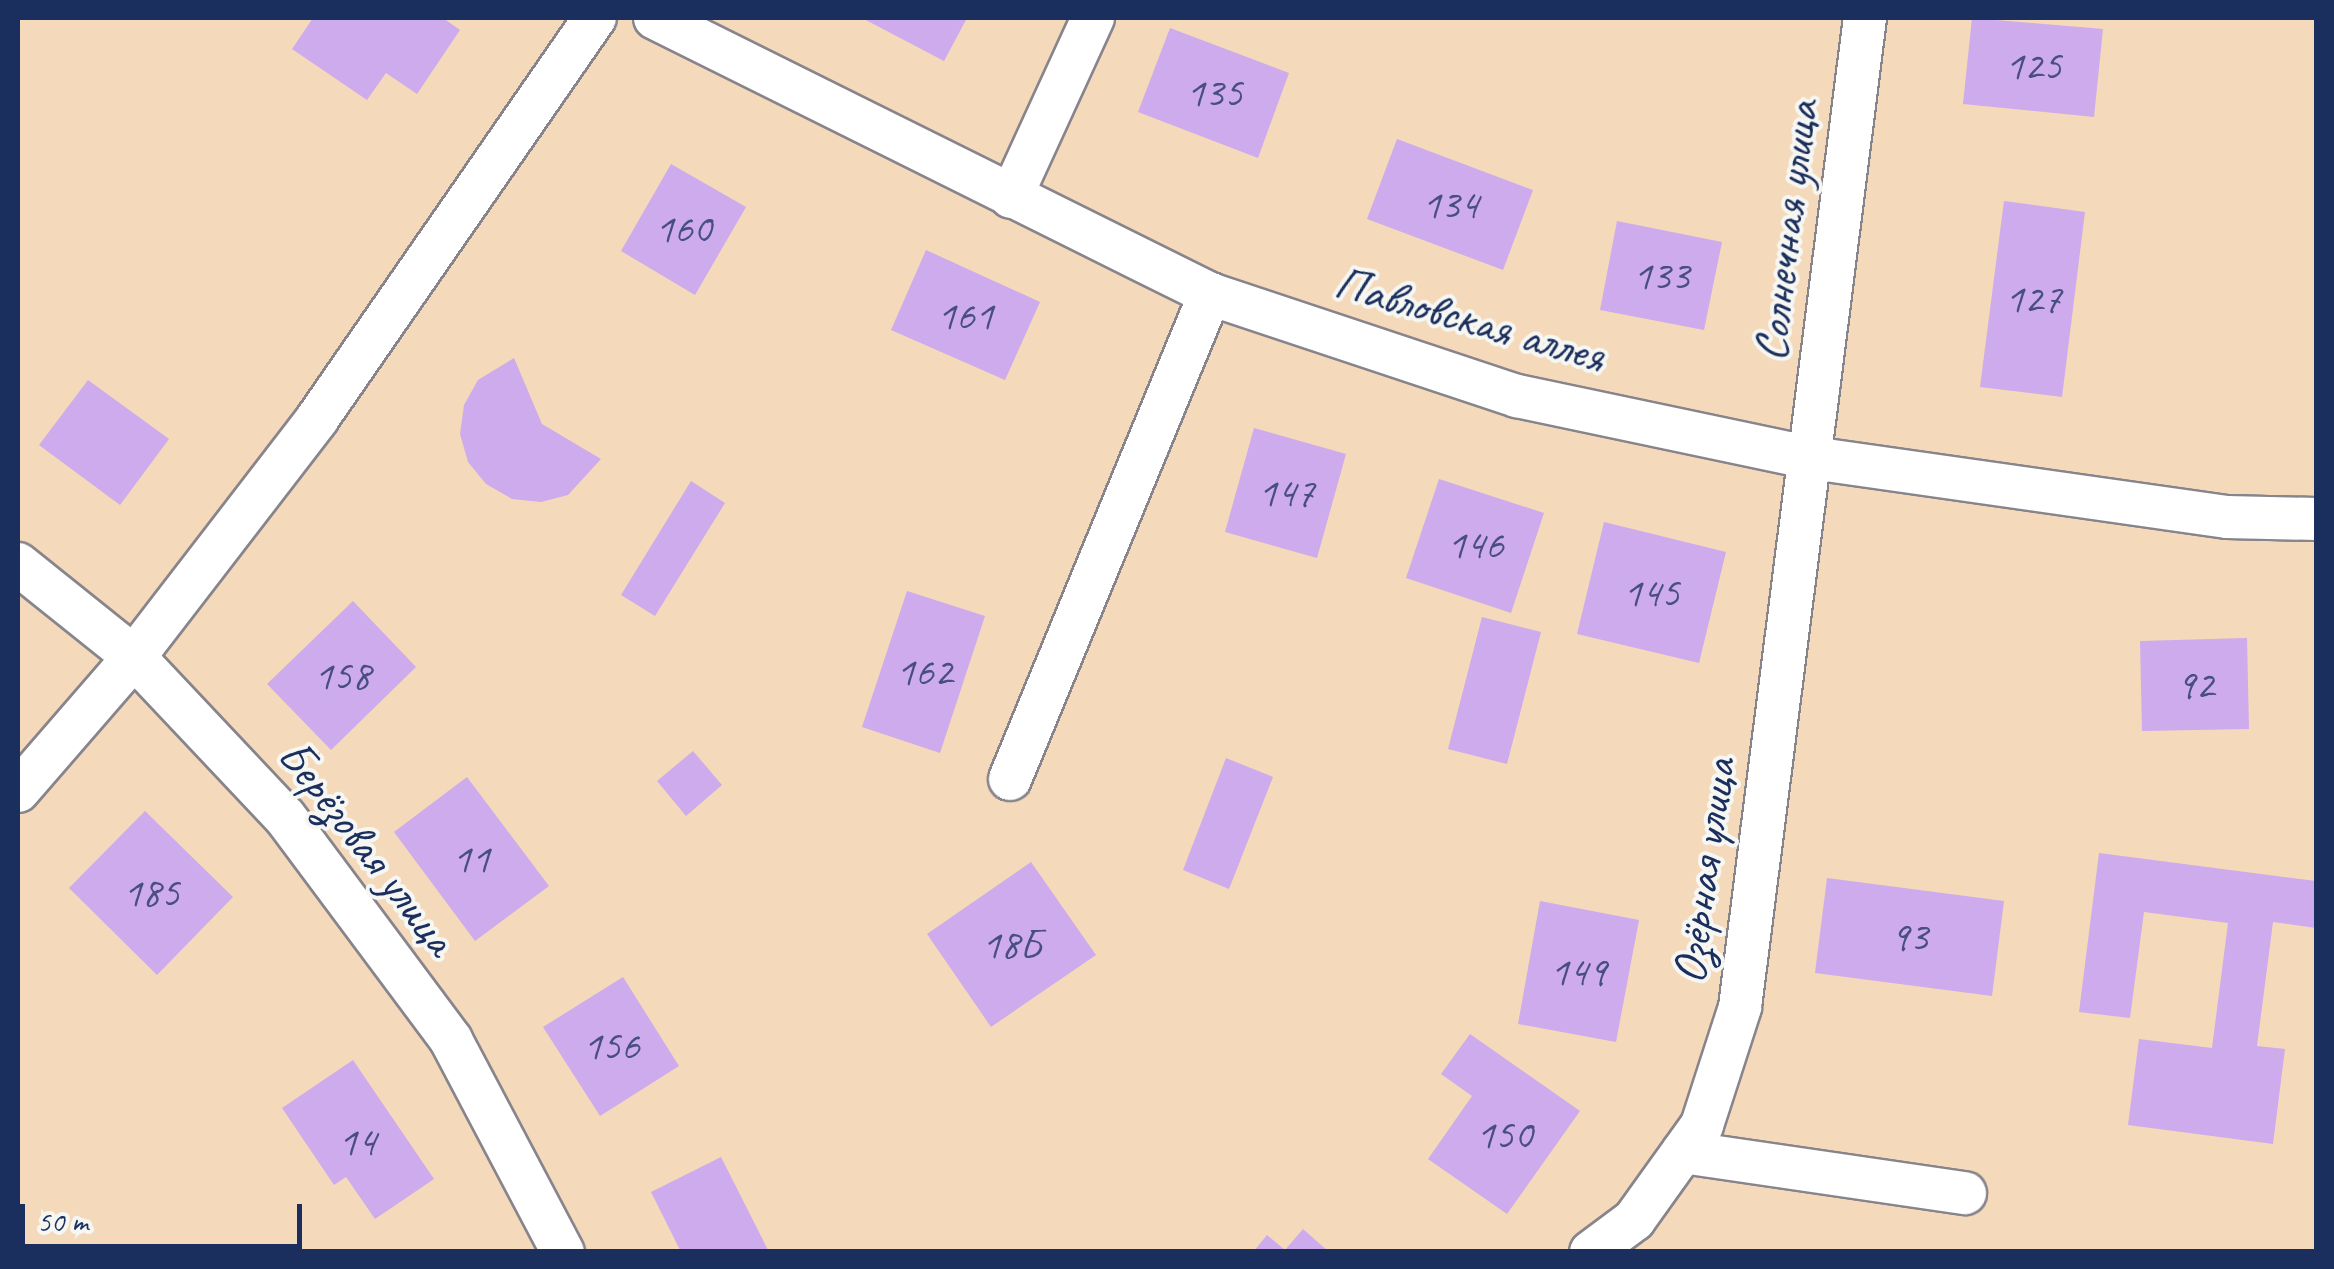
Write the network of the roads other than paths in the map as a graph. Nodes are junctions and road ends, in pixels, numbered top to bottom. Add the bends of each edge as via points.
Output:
1 (595, 18) edge
2 (655, 18) edge
3 (1093, 18) edge
4 (1865, 18) edge
5 (1012, 197) junction
6 (1210, 294) junction
7 (1812, 458) junction
8 (2316, 519) edge
9 (18, 564) edge
10 (134, 657) junction
11 (1010, 779) dead end
12 (18, 791) edge
13 (1683, 1152) junction
14 (1965, 1192) dead end
15 (564, 1252) edge
16 (1591, 1252) edge

1 - 10 street via 317,419
2 - 5 street, Павловская аллея
3 - 5 street
4 - 7 street, Солнечная улица
5 - 6 street, Павловская аллея
6 - 7 street, Павловская аллея via 1517,396
6 - 11 street
7 - 8 street, Павловская аллея via 2227,517
7 - 13 street, Озёрная улица via 1740,1007 1702,1125
9 - 10 street, Берёзовая улица
10 - 12 street
10 - 15 street, Берёзовая улица via 285,816 451,1040
13 - 14 street
13 - 16 street, Озёрная улица via 1634,1220

